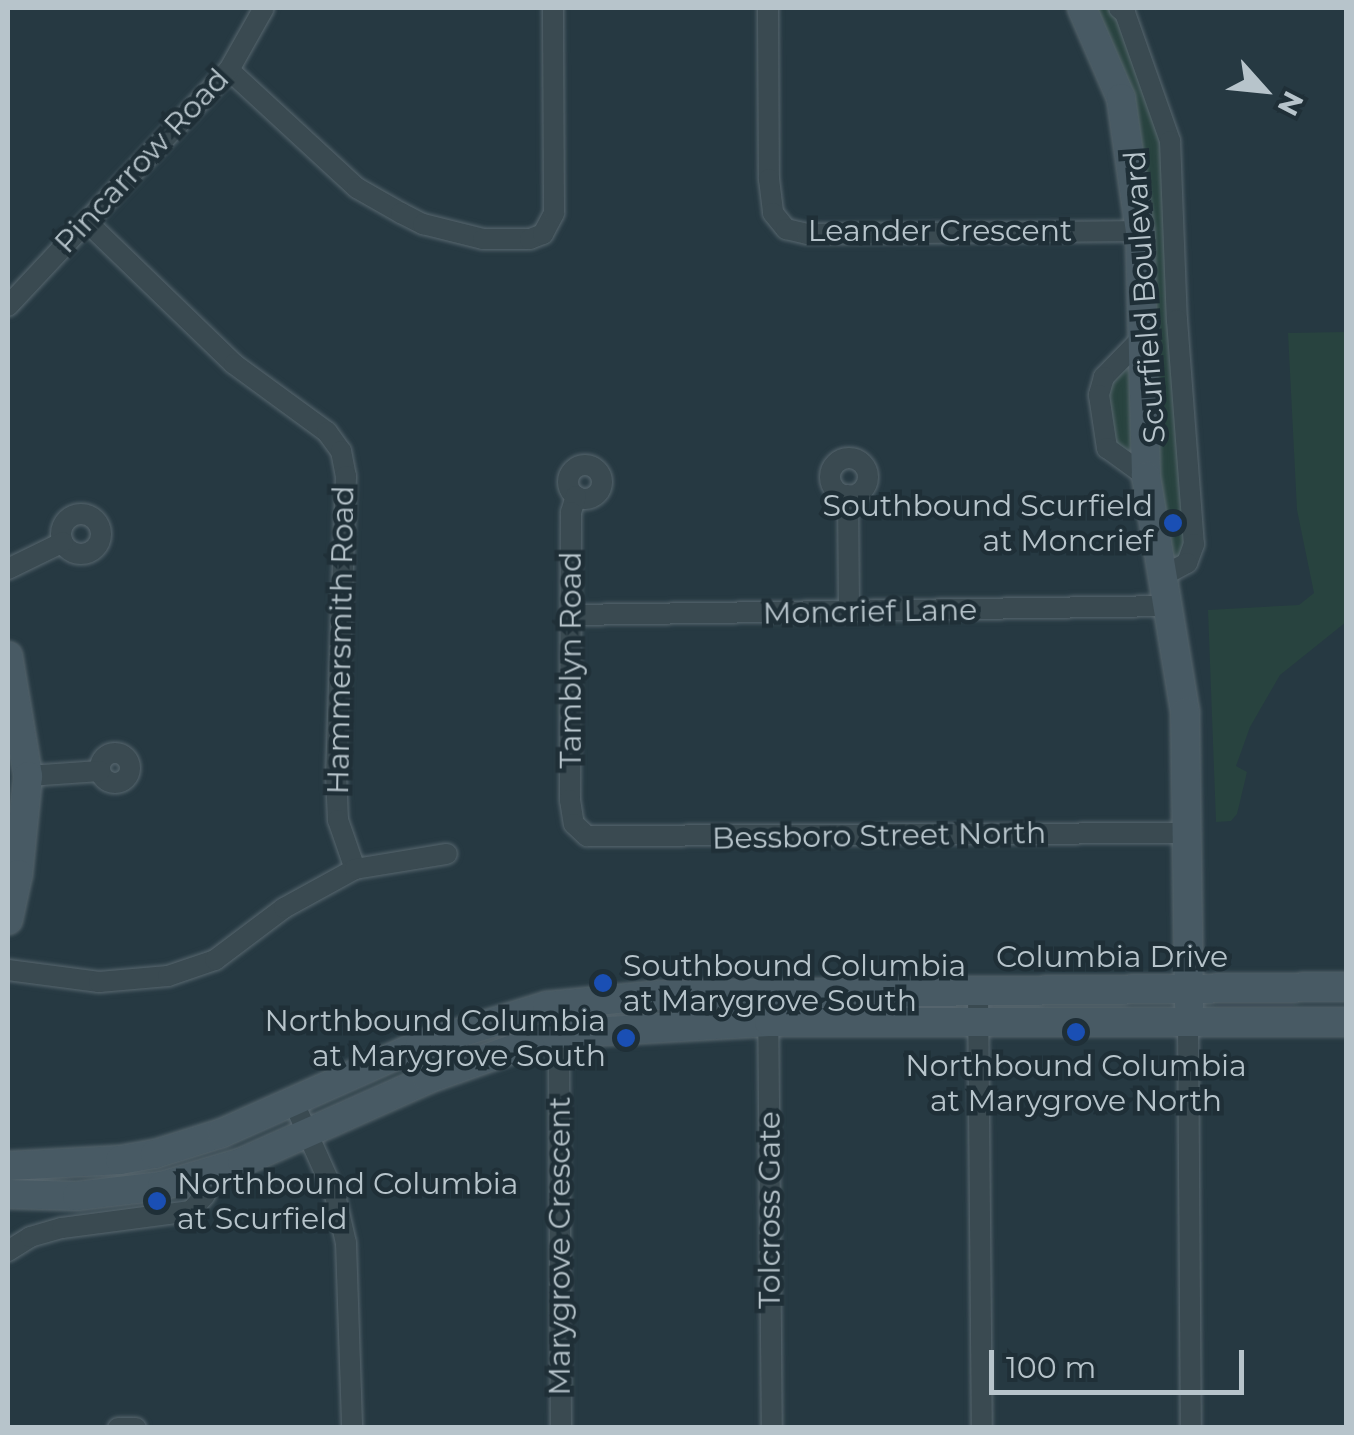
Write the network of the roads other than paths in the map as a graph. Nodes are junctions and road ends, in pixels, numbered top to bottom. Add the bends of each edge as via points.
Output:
1 (264, 8) edge
2 (553, 8) edge
3 (768, 8) edge
4 (1082, 8) edge
5 (1120, 8) edge
6 (229, 70) junction
7 (88, 223) junction
8 (1140, 230) junction
9 (8, 306) edge
10 (1140, 340) junction
11 (1146, 476) junction
12 (576, 496) dead end
13 (848, 496) dead end
14 (62, 542) dead end
15 (8, 570) edge
16 (1163, 576) junction
17 (1168, 606) junction
18 (849, 612) junction
19 (571, 616) junction
20 (8, 656) edge
21 (100, 771) dead end
22 (28, 776) junction
23 (574, 824) joint
24 (1190, 833) junction
25 (448, 854) dead end
26 (355, 869) junction
27 (8, 920) edge
28 (8, 970) edge
29 (1189, 988) junction
30 (1346, 988) edge
31 (978, 990) junction
32 (768, 992) junction
33 (548, 1006) junction
34 (768, 1022) junction
35 (1188, 1022) junction
36 (1346, 1022) edge
37 (978, 1025) junction
38 (556, 1034) junction
39 (294, 1103) junction
40 (307, 1135) junction
41 (8, 1144) edge
42 (46, 1165) junction
43 (8, 1166) edge
44 (214, 1170) junction
45 (12, 1195) edge
46 (8, 1250) edge
47 (118, 1428) edge
48 (136, 1428) edge
49 (352, 1428) edge
50 (561, 1428) edge
51 (772, 1428) edge
52 (982, 1428) edge
53 (1190, 1428) edge

1 - 6 street, Pincarrow Road
2 - 6 street via 554,214 543,234 530,239 483,239 401,214 357,188
3 - 8 street, Leander Crescent via 769,179 773,213 786,229
4 - 8 street, Scurfield Boulevard via 1121,98
5 - 16 street, Scurfield Boulevard via 1170,141 1194,544 1187,563
6 - 7 street, Pincarrow Road
7 - 9 street, Pincarrow Road
7 - 26 street, Hammersmith Road via 234,364 327,432 341,451 346,476 336,773 338,820
8 - 10 street, Scurfield Boulevard
10 - 11 street, Scurfield Boulevard
10 - 11 street, Scurfield Boulevard via 1104,377 1099,395 1107,448
11 - 16 street, Scurfield Boulevard
12 - 19 street, Tamblyn Road
13 - 18 street
14 - 15 street
16 - 17 street, Scurfield Boulevard
17 - 18 street, Moncrief Lane
17 - 24 street, Scurfield Boulevard via 1185,712
18 - 19 street, Moncrief Lane
19 - 23 street, Tamblyn Road
20 - 22 street
21 - 22 street
22 - 27 street
23 - 24 street, Bessboro Street North via 587,836 608,839
24 - 29 street, Scurfield Boulevard
25 - 26 street
26 - 28 street via 284,908 215,960 168,976 99,982
29 - 30 street, Columbia Drive
29 - 31 street, Columbia Drive
29 - 35 street, Scurfield Boulevard
31 - 32 street, Columbia Drive
31 - 37 street
32 - 33 street, Columbia Drive
32 - 34 street, Tolcross Gate
33 - 38 street, Marygrove Crescent
33 - 39 street, Columbia Drive via 420,1046
34 - 37 street
34 - 38 street
34 - 51 street, Tolcross Gate
35 - 36 street
35 - 37 street
35 - 53 street
37 - 52 street
38 - 40 street via 428,1078
38 - 50 street, Marygrove Crescent
39 - 40 street
39 - 42 street, Columbia Drive via 156,1154
40 - 44 street
40 - 49 street via 335,1194 346,1243
41 - 42 street
42 - 43 street, Columbia Drive
44 - 45 street via 119,1192
44 - 46 street via 205,1196 191,1210 62,1228
47 - 48 street

